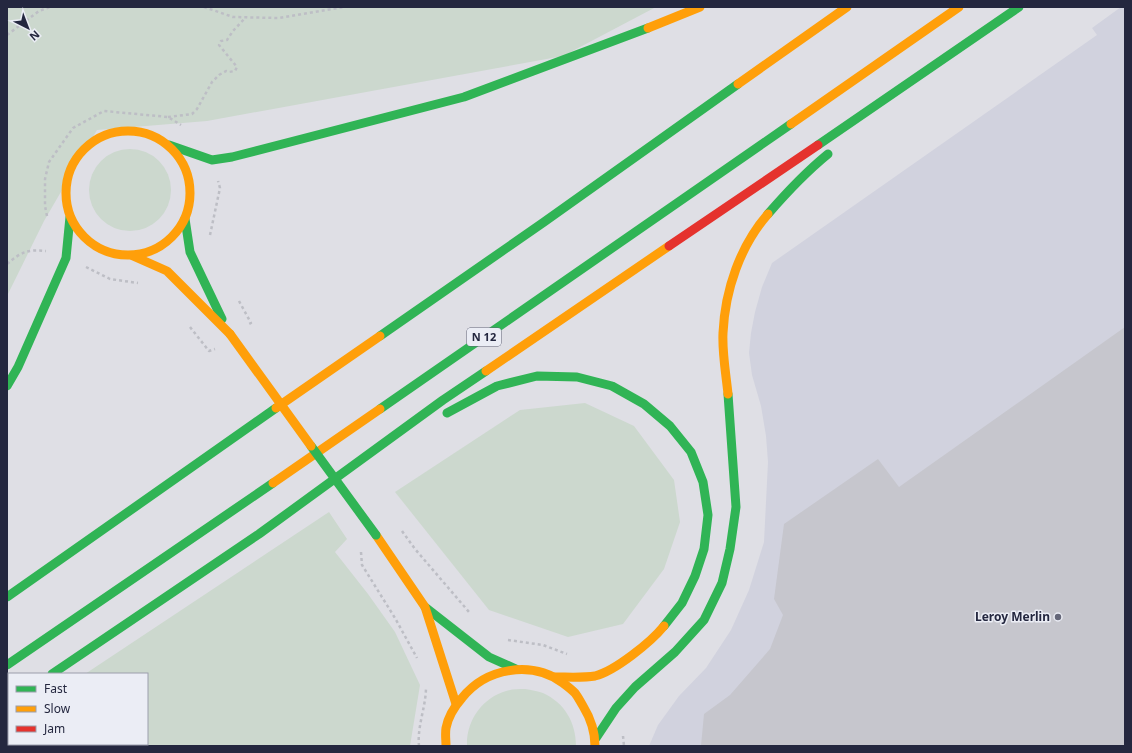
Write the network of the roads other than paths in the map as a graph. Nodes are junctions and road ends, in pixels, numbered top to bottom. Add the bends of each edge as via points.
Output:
1 (700, 7) edge
2 (846, 7) edge
3 (959, 7) edge
4 (1019, 7) edge
5 (841, 130) junction
6 (168, 145) junction
7 (70, 217) junction
8 (185, 220) junction
9 (133, 256) junction
10 (230, 334) junction
11 (7, 386) edge
12 (439, 419) dead end
13 (349, 484) dead end
14 (336, 493) dead end
15 (291, 521) dead end
16 (259, 534) junction
17 (7, 597) edge
18 (425, 607) junction
19 (7, 665) edge
20 (516, 669) junction
21 (53, 673) edge
22 (555, 678) junction
23 (456, 704) junction
24 (596, 742) edge
25 (446, 746) edge

1 - 6 main road via 605,45 464,96 232,157 212,160
2 - 17 main road via 544,222
3 - 19 main road, N 12
4 - 5 main road
5 - 16 main road via 443,400
5 - 24 main road via 832,151 784,194 758,225 742,253 728,292 723,333 736,507 722,583 704,620 675,652 635,687 616,708
6 - 7 main road via 151,134 130,130 110,133 91,142 77,157 68,176 65,197
6 - 8 main road via 182,160 189,179 190,200
7 - 9 main road via 80,234 95,247 113,254
7 - 11 main road via 66,258 18,367
8 - 9 main road via 176,234 164,245
8 - 10 main road via 190,252
9 - 10 main road via 167,271
10 - 18 main road, bridge
12 - 22 main road via 497,386 537,376 577,377 612,386 644,404 670,426 691,452 703,482 708,515 704,550 682,603 661,630 610,670 594,676
13 - 14 main road
15 - 16 main road
16 - 21 main road
18 - 20 main road via 489,657
18 - 23 main road
20 - 22 main road via 536,671
20 - 23 main road via 493,674 475,684
22 - 24 main road via 574,691 582,703 590,716
23 - 25 main road via 447,725

